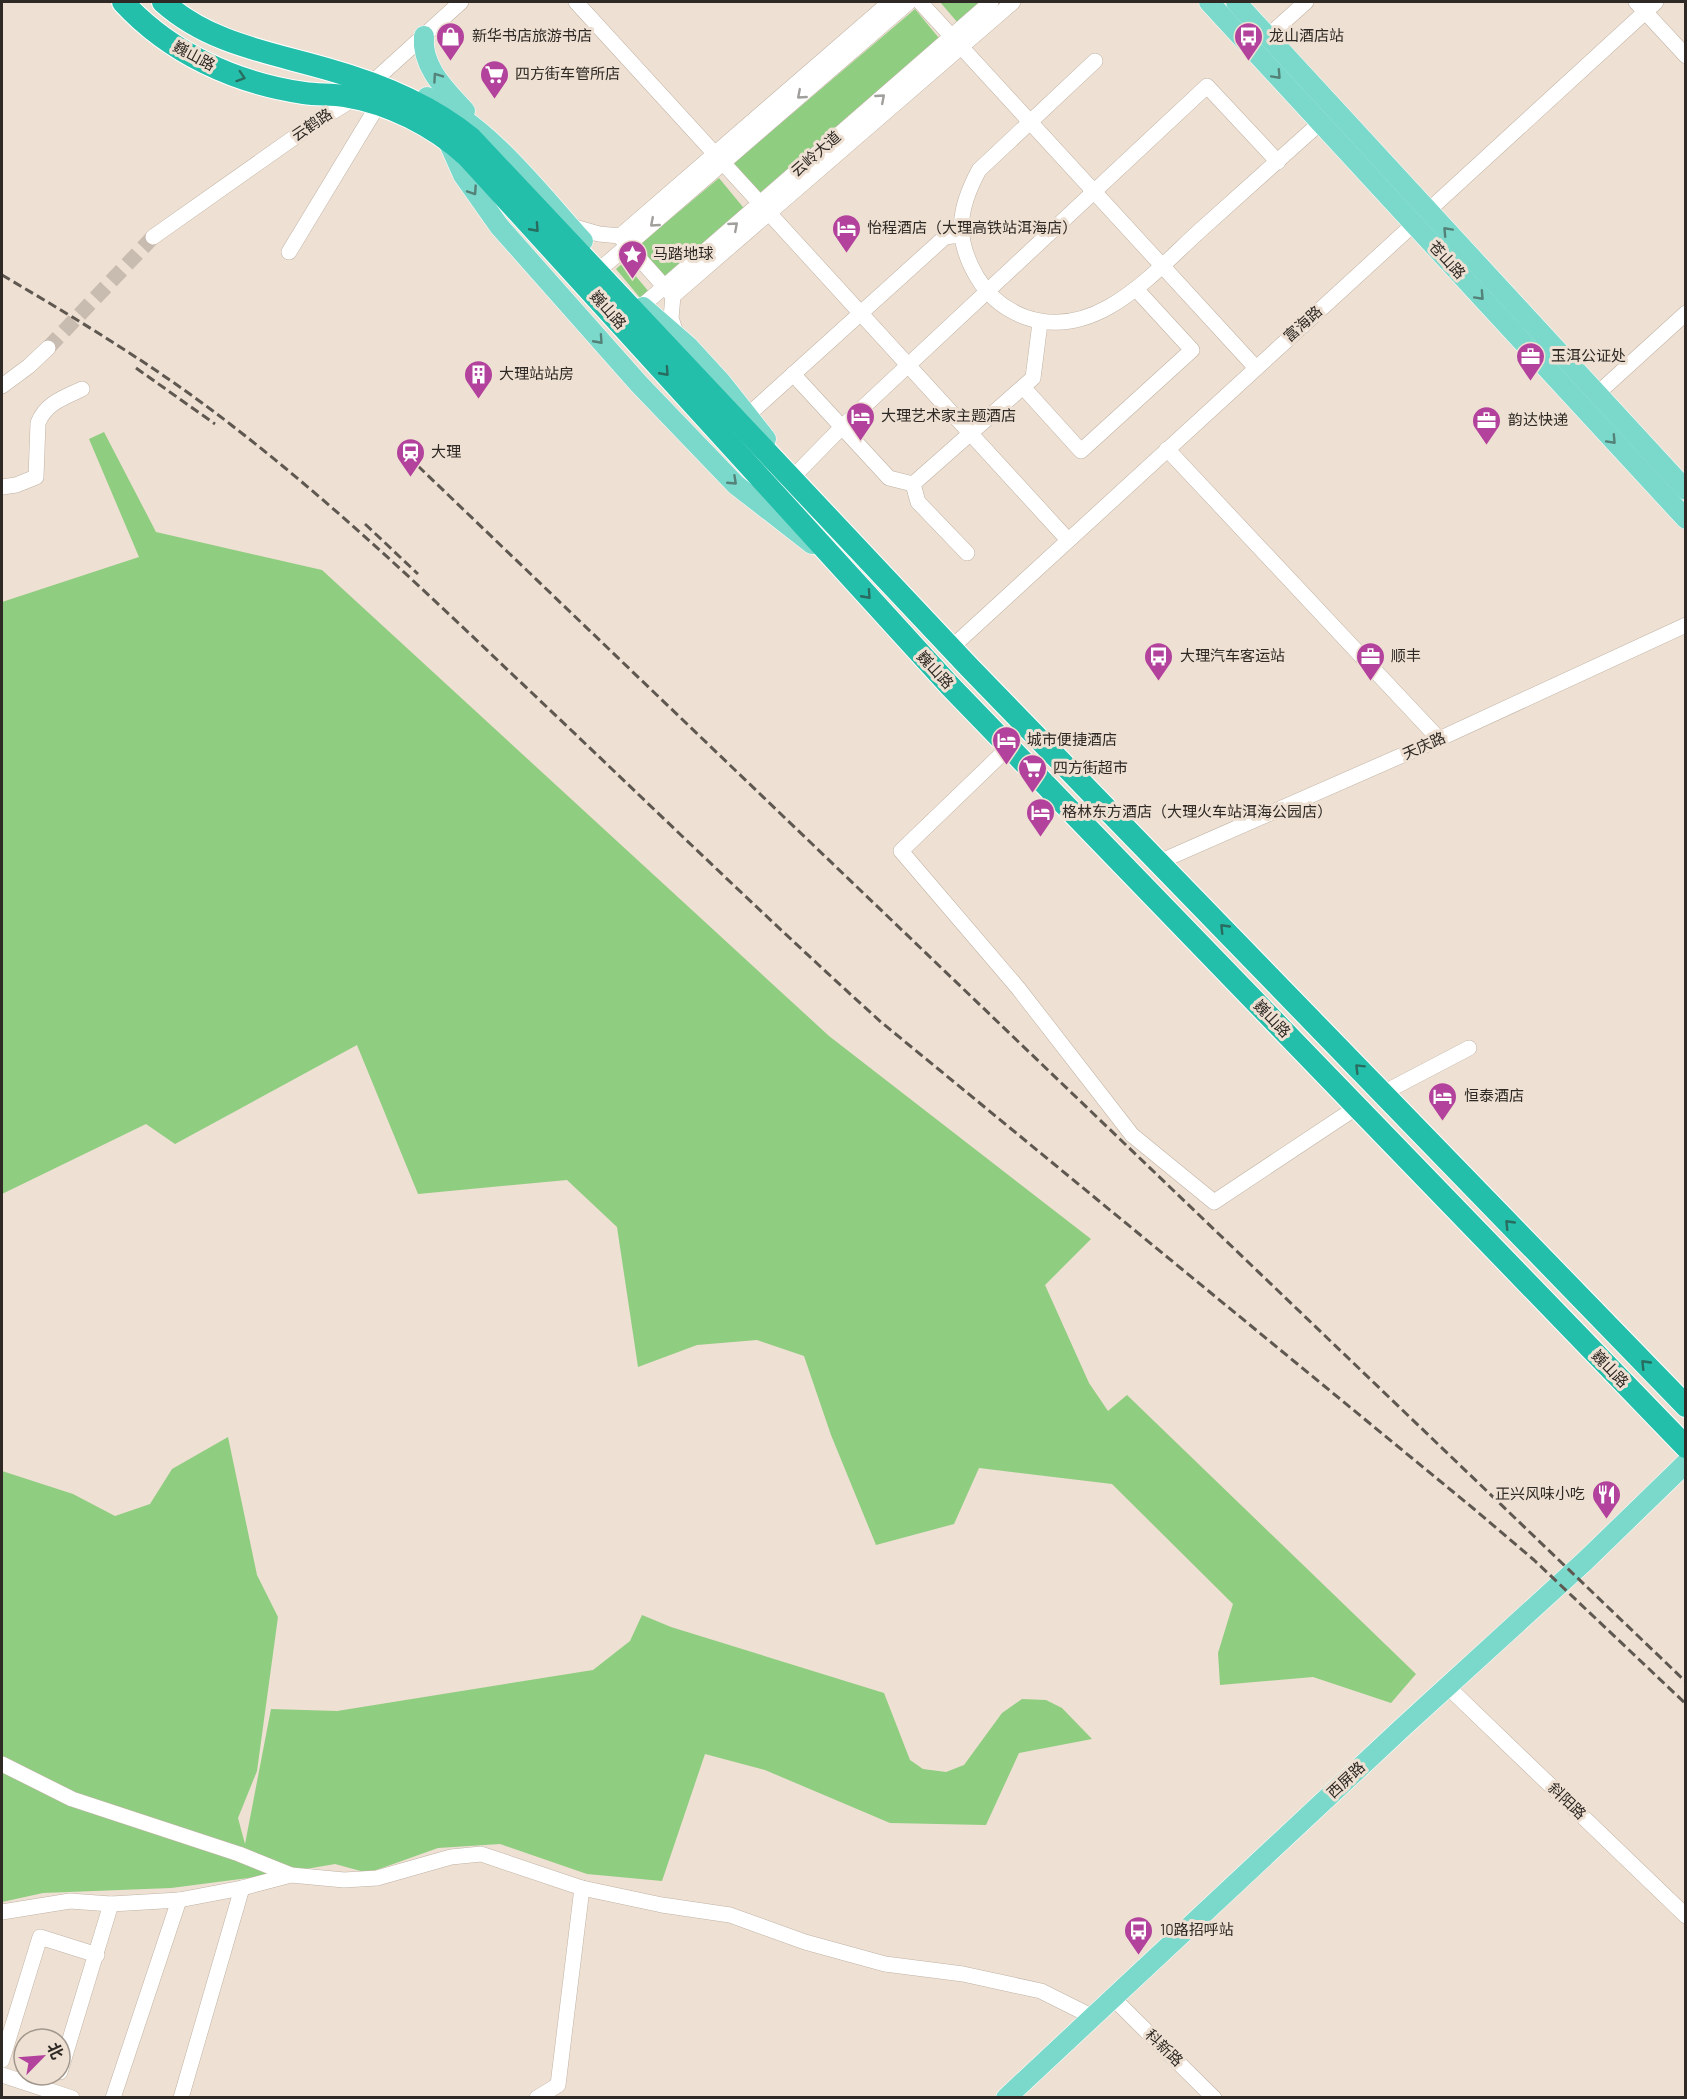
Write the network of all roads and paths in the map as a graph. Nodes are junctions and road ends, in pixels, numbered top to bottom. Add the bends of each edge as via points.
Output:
1 (123, 2) edge
2 (163, 2) edge
3 (461, 2) edge
4 (576, 2) edge
5 (890, 2) edge
6 (909, 2) edge
7 (920, 2) edge
8 (991, 2) edge
9 (1013, 2) edge
10 (1209, 2) edge
11 (1236, 2) edge
12 (1293, 2) edge
13 (1306, 2) edge
14 (1645, 5) edge
15 (1265, 33) junction
16 (424, 36) junction
17 (956, 41) junction
18 (1686, 56) edge
19 (1095, 61) dead end
20 (369, 91) junction
21 (1029, 121) junction
22 (1321, 122) junction
23 (502, 154) junction
24 (719, 158) junction
25 (1278, 162) junction
26 (1094, 192) junction
27 (765, 208) junction
28 (1420, 217) junction
29 (569, 225) junction
30 (960, 235) junction
31 (153, 237) tunnel mouth
32 (624, 240) junction
33 (289, 252) dead end
34 (1161, 264) junction
35 (605, 265) junction
36 (1136, 289) junction
37 (668, 291) junction
38 (986, 293) junction
39 (642, 306) junction
40 (860, 312) junction
41 (1686, 314) edge
42 (1041, 322) junction
43 (677, 336) junction
44 (48, 348) tunnel mouth
45 (909, 365) junction
46 (1256, 368) junction
47 (793, 374) junction
48 (2, 386) edge
49 (1023, 387) junction
50 (82, 390) dead end
51 (1597, 394) junction
52 (748, 415) junction
53 (842, 427) junction
54 (971, 433) junction
55 (1167, 448) junction
56 (791, 479) junction
57 (913, 483) junction
58 (2, 488) edge
59 (1686, 490) edge
60 (1686, 519) edge
61 (1068, 540) junction
62 (967, 553) dead end
63 (1686, 625) edge
64 (951, 648) junction
65 (1439, 740) junction
66 (1009, 747) junction
67 (1159, 862) junction
68 (1469, 1048) dead end
69 (1383, 1093) junction
70 (1357, 1107) junction
71 (1686, 1406) edge
72 (1686, 1447) edge
73 (1686, 1463) edge
74 (1448, 1687) junction
75 (2, 1764) edge
76 (291, 1875) junction
77 (242, 1888) junction
78 (582, 1888) junction
79 (179, 1900) junction
80 (111, 1904) junction
81 (2, 1912) edge
82 (1686, 1916) edge
83 (97, 1955) junction
84 (1113, 1998) junction
85 (1093, 2017) junction
86 (72, 2035) edge
87 (2, 2060) edge
88 (2, 2075) edge
89 (56, 2087) edge
90 (54, 2092) junction
91 (72, 2097) edge
92 (113, 2097) edge
93 (181, 2097) edge
94 (537, 2097) edge
95 (1006, 2097) edge
96 (1214, 2097) edge

1 -> 20 highway, 巍山路 via 169,43 218,69 298,92
2 - 20 highway, 巍山路 via 195,25 234,44 340,73
3 - 16 street, 云鹤路
4 - 24 street
5 - 24 street
6 -> 24 street
7 - 17 street
8 - 17 street, 云岭大道
9 - 17 street
10 -> 22 main road, 苍山路
11 - 15 main road, 苍山路
12 - 15 street
13 - 15 street
14 - 18 street
14 - 28 street, 富海路
15 - 28 main road, 苍山路
16 - 20 street, 云鹤路
23 -> 16 main road via 434,73 424,54
17 - 21 street
17 - 27 street, 云岭大道
19 - 21 street
20 - 23 main road via 407,87 473,126
20 - 31 street, 云鹤路 via 316,122
20 - 33 street
20 - 56 highway, 巍山路 via 436,114 478,145
20 -> 66 highway, 巍山路 via 447,139 512,202
21 - 26 street
21 - 30 street via 979,170 961,213
22 - 25 street
22 - 28 main road, 苍山路
23 - 29 main road
24 - 27 street
24 - 32 street
25 - 26 street via 1207,86
25 - 34 street
26 - 34 street
26 - 38 street
27 - 37 street, 云岭大道
27 - 40 street
28 - 46 street, 富海路
51 -> 28 main road, 苍山路
28 -> 60 main road, 苍山路
29 - 32 street
29 - 35 main road
30 - 38 street
30 - 40 street via 945,237
32 - 35 street
32 - 37 street
34 - 36 street
34 - 46 street
35 - 39 main road
36 - 42 street via 1097,313 1062,323
36 - 49 street via 1192,350 1080,451
37 - 39 street, 云岭大道
37 - 43 street
38 - 42 street via 1012,312
38 - 45 street
39 - 43 main road
40 - 45 street
40 - 47 street
41 - 51 street
42 - 49 street via 1033,378
43 - 52 main road
44 - 48 street
45 - 53 street
45 - 54 street
46 - 55 street, 富海路
47 - 52 street
47 - 53 street
49 - 54 street
50 - 58 street via 52,403 41,415 36,477
51 - 59 main road, 苍山路
52 - 56 main road
53 - 56 street
53 - 57 street via 889,478
54 - 57 street
54 - 61 street
55 - 61 street, 富海路
55 - 65 street
56 - 64 highway, 巍山路
57 - 62 street via 918,502
61 - 64 street, 富海路
63 - 65 street, 天庆路
64 - 67 highway, 巍山路
65 - 67 street, 天庆路
66 - 70 highway, 巍山路
66 - 70 street via 901,851 1024,996 1132,1135 1214,1202
69 -> 67 highway, 巍山路
68 - 69 street
69 - 70 highway
71 -> 69 highway, 巍山路
70 - 72 highway, 巍山路
73 - 74 main road, 西屏路
74 - 82 street, 斜阳路
74 - 84 main road, 西屏路
75 - 76 street via 72,1799
76 - 77 street
76 - 78 street via 344,1880 377,1878 451,1857 481,1854
77 - 79 street
77 - 93 street
78 - 85 street via 730,1915 805,1942 885,1964 963,1974 1041,1991
78 - 94 street via 558,2085
79 - 80 street
79 - 92 street
80 - 81 street via 70,1901
80 - 83 street
83 - 86 street
83 - 87 street via 40,1937
84 - 85 main road, 西屏路
84 - 96 street, 科新路
85 - 95 main road, 西屏路
88 - 90 street
89 - 90 street
90 - 91 street

